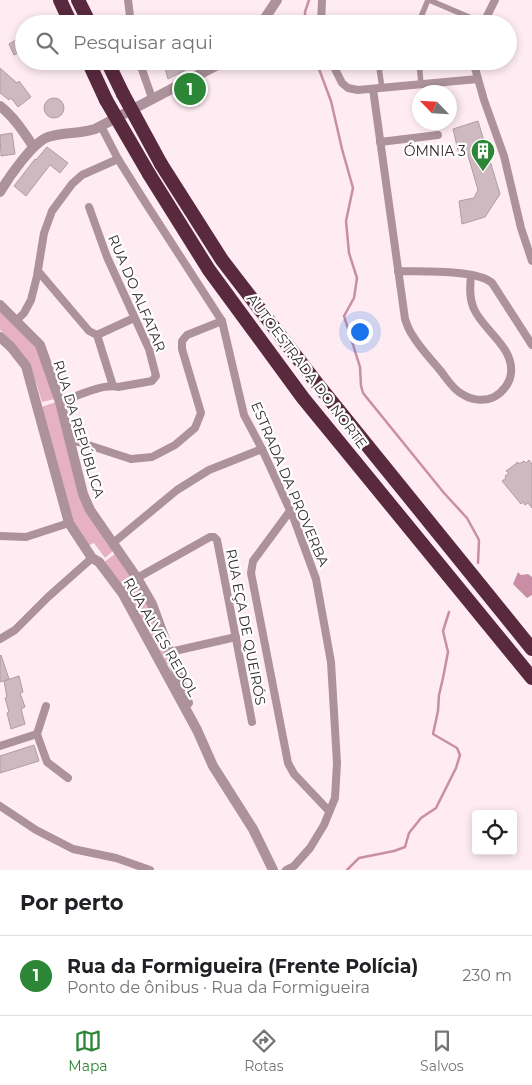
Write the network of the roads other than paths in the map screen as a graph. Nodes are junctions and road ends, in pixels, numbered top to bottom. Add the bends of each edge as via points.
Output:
1 (60, 0) edge
2 (78, 0) edge
3 (128, 0) edge
4 (277, 0) edge
5 (322, 0) edge
6 (428, 0) edge
7 (495, 0) edge
8 (67, 15) edge
9 (86, 15) edge
10 (130, 15) edge
11 (267, 15) edge
12 (321, 15) edge
13 (422, 15) edge
14 (464, 15) edge
15 (487, 15) edge
16 (92, 70) edge
17 (111, 70) edge
18 (142, 70) edge
19 (207, 70) edge
20 (336, 70) edge
21 (379, 70) edge
22 (420, 70) edge
23 (475, 70) edge
24 (478, 80) junction
25 (421, 85) joint
26 (412, 86) edge
27 (382, 88) junction
28 (373, 89) junction
29 (152, 98) junction
30 (0, 106) edge
31 (101, 126) junction
32 (438, 135) dead end
33 (380, 142) junction
34 (33, 146) junction
35 (118, 160) junction
36 (0, 192) edge
37 (89, 207) dead end
38 (532, 261) edge
39 (38, 271) junction
40 (398, 271) junction
41 (471, 275) junction
42 (0, 305) edge
43 (134, 318) junction
44 (16, 321) junction
45 (222, 321) junction
46 (97, 335) junction
47 (0, 337) edge
48 (532, 345) edge
49 (113, 386) junction
50 (60, 402) junction
51 (70, 441) junction
52 (262, 449) junction
53 (290, 511) junction
54 (69, 524) junction
55 (0, 536) edge
56 (112, 543) junction
57 (92, 558) junction
58 (137, 578) junction
59 (236, 636) junction
60 (0, 639) edge
61 (532, 649) edge
62 (170, 652) junction
63 (532, 678) edge
64 (46, 706) dead end
65 (252, 722) dead end
66 (197, 730) junction
67 (36, 734) junction
68 (0, 746) edge
69 (68, 778) dead end
70 (0, 806) edge
71 (329, 811) junction
72 (150, 870) edge
73 (273, 870) edge
74 (286, 870) edge

1 - 8 highway
2 - 9 highway
3 - 10 street
4 - 11 street
5 - 12 street
6 - 13 street
6 - 14 street
7 - 15 street
16 - 63 highway, AUTOESTRADA DO NORTE, bridge via 149,174 210,270 304,398
17 - 61 highway, AUTOESTRADA DO NORTE, bridge via 162,164 222,260 319,386
18 - 29 street
19 - 29 street
20 - 28 street via 345,86 353,90
21 - 27 street
22 - 25 street
23 - 24 street
24 - 25 street
24 - 38 street via 504,156
26 - 27 street
27 - 28 street
28 - 33 street
29 - 31 street
30 - 34 street
31 - 34 street via 89,131 49,136
31 - 35 street, ESTRADA DA PROVERBA
32 - 33 street
33 - 40 street
34 - 36 street
35 - 39 street via 82,174 57,202 44,233
35 - 45 street, ESTRADA DA PROVERBA
37 - 43 street, RUA DO ALFATAR
39 - 44 street via 28,308
39 - 46 street
40 - 41 street
40 - 41 street via 405,319 413,337 459,393 486,400 507,386 512,372 506,350 474,310
41 - 48 street via 492,283
42 - 44 street, RUA DA REPÚBLICA
43 - 46 street
43 - 49 street, RUA DO ALFATAR via 149,349 156,376 152,381
44 - 50 street, RUA DA REPÚBLICA via 40,345
45 - 51 street via 182,340 201,413 195,428 175,445 152,458 131,459
45 - 52 street, ESTRADA DA PROVERBA via 244,415
46 - 49 street
47 - 54 street, RUA ALVES REDOL via 26,366
49 - 50 street, RUA DO ALFATAR
50 - 51 street, RUA DA REPÚBLICA
51 - 56 street, RUA DA REPÚBLICA via 86,503
52 - 53 street, ESTRADA DA PROVERBA
52 - 56 street via 209,470 178,490
53 - 71 street, ESTRADA DA PROVERBA via 316,579 331,662 337,763 335,798
53 - 71 street via 253,561 251,573 288,763 294,774
54 - 55 street via 26,537
54 - 57 street, RUA ALVES REDOL
56 - 58 street, RUA DA REPÚBLICA
57 - 60 street via 15,630
57 - 66 street, RUA ALVES REDOL via 99,562 123,594
58 - 59 street, RUA EÇA DE QUEIRÓS via 210,537 214,538 218,544
58 - 62 street, RUA DA REPÚBLICA via 152,604
59 - 62 street
59 - 65 street, RUA EÇA DE QUEIRÓS
62 - 66 street, RUA DA REPÚBLICA
64 - 67 street
66 - 73 street, RUA ALVES REDOL via 213,766 253,829
67 - 68 street
67 - 69 street via 47,762
70 - 72 street via 36,830 74,849 116,858
71 - 74 street, ESTRADA DA PROVERBA via 310,848

